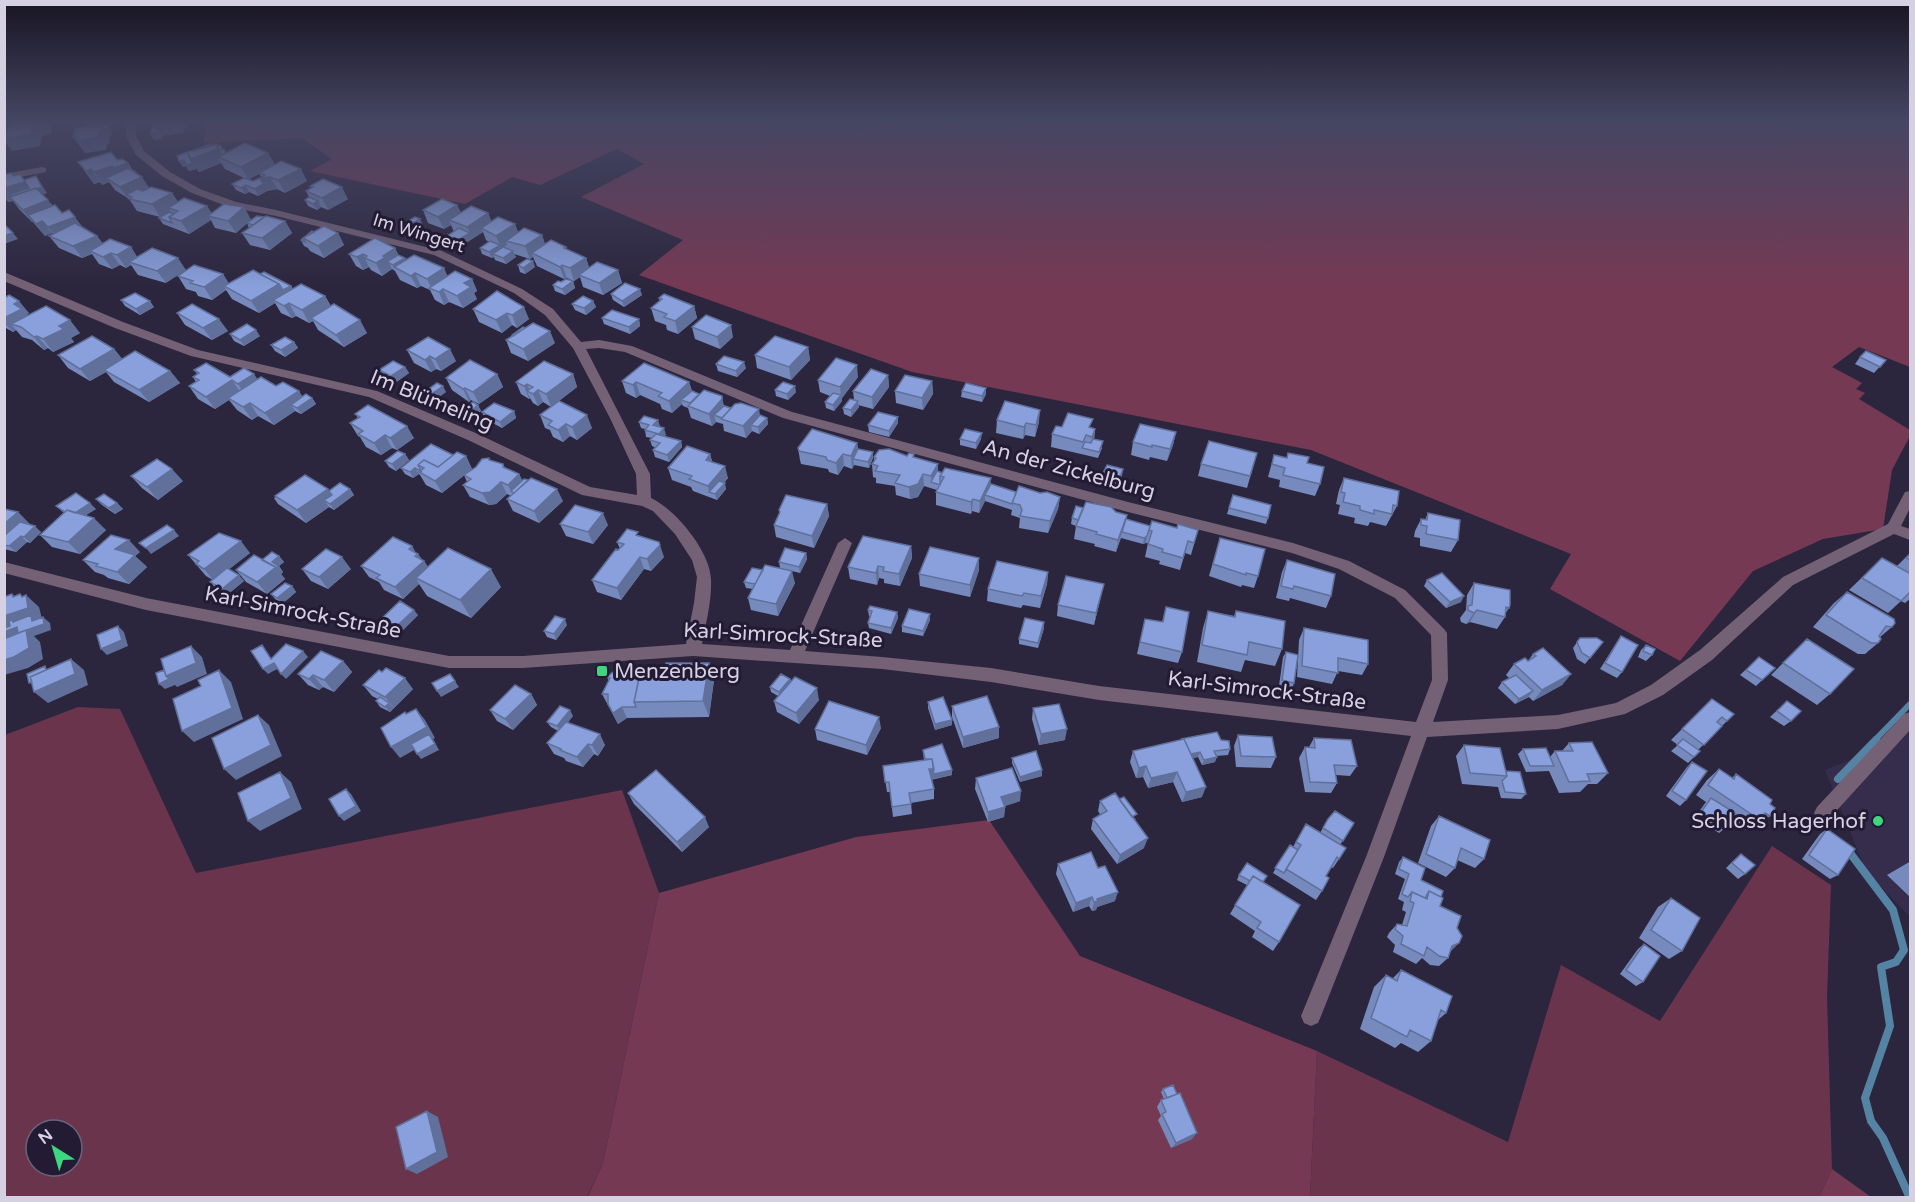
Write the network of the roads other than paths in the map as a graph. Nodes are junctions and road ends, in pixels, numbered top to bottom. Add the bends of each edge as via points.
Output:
1 (170, 176) edge
2 (4, 275) edge
3 (578, 346) junction
4 (1911, 496) edge
5 (644, 501) junction
6 (1893, 528) junction
7 (1911, 535) edge
8 (845, 543) dead end
9 (4, 567) edge
10 (693, 650) junction
11 (795, 657) junction
12 (1911, 719) edge
13 (1421, 730) junction
14 (1822, 813) dead end
15 (1311, 1016) dead end

1 - 3 street, Im Wingert via 233,205 438,253 482,272 534,302 549,312
2 - 5 street, Im Blümeling via 119,326 195,353 373,394 587,491
3 - 5 street, Im Wingert via 643,474
3 - 13 street, An der Zickelburg via 599,344 628,349 788,415 1293,548 1344,565 1401,594 1439,633 1440,680
4 - 6 street
5 - 10 street, Im Blümeling via 658,507 680,530 699,559 704,577
6 - 7 street
6 - 13 street, Karl-Simrock-Straße via 1788,581 1706,655 1657,690 1619,709 1558,722
8 - 11 street
9 - 10 street, Karl-Simrock-Straße via 146,604 449,662 524,662
10 - 11 street, Karl-Simrock-Straße
11 - 13 street, Karl-Simrock-Straße via 980,674 1099,693
12 - 14 street
13 - 15 street

